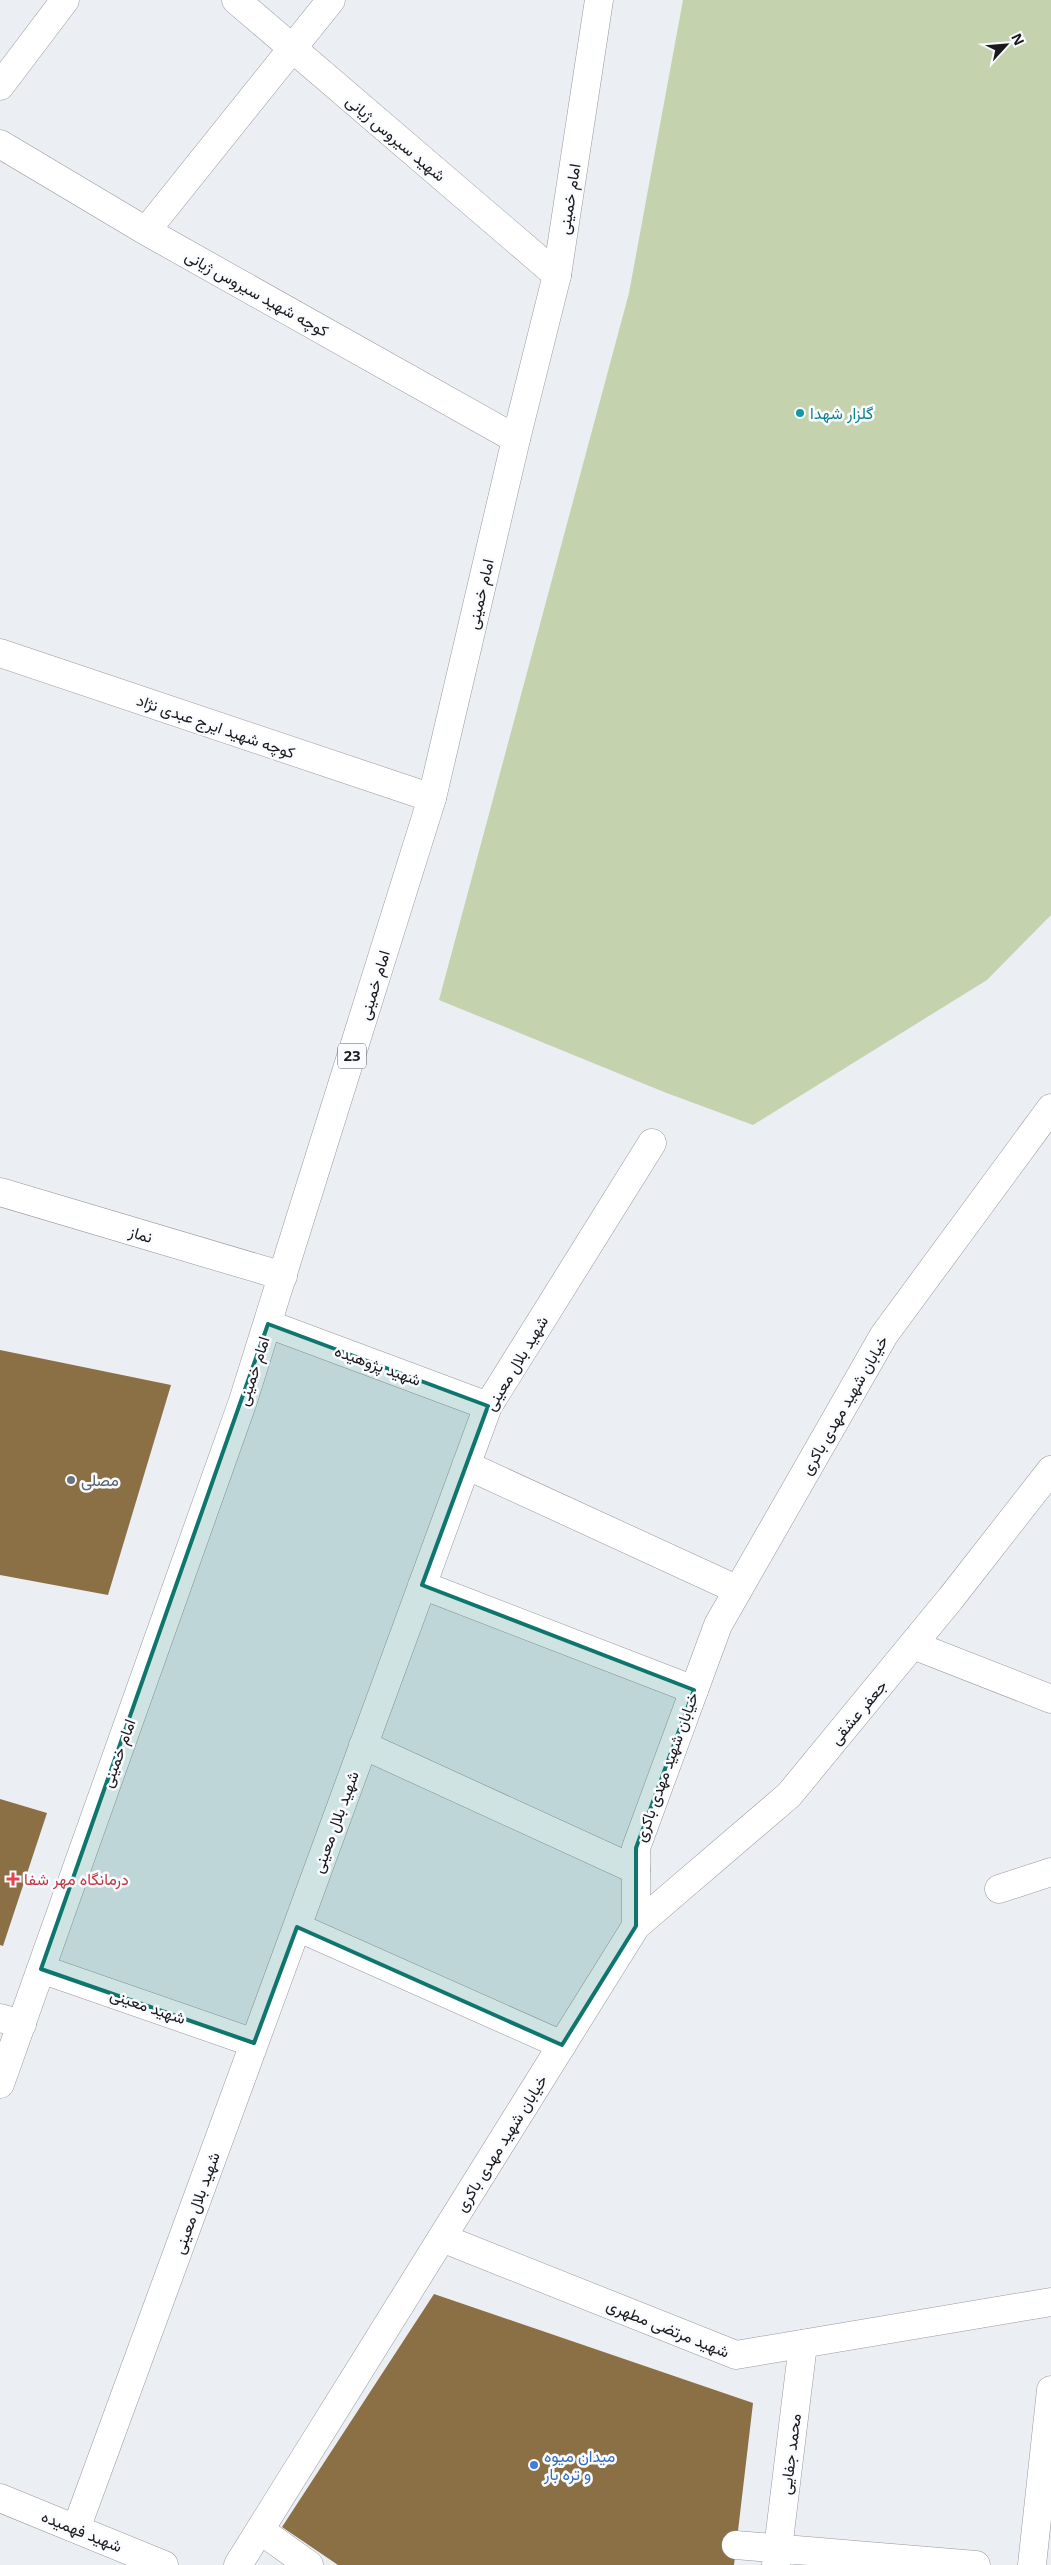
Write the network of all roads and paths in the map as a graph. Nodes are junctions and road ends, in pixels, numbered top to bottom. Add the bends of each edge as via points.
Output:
1 (65, 0) edge
2 (236, 0) edge
3 (331, 0) edge
4 (599, 0) edge
5 (291, 48) junction
6 (0, 86) edge
7 (0, 144) edge
8 (146, 231) junction
9 (557, 275) junction
10 (516, 439) junction
11 (0, 653) edge
12 (432, 798) junction
13 (1051, 1108) edge
14 (652, 1143) dead end
15 (0, 1192) edge
16 (283, 1276) junction
17 (268, 1324) junction
18 (488, 1406) junction
19 (466, 1465) junction
20 (1051, 1470) edge
21 (422, 1585) junction
22 (738, 1590) junction
23 (913, 1645) junction
24 (694, 1690) junction
25 (1051, 1699) edge
26 (363, 1745) junction
27 (636, 1870) junction
28 (1051, 1872) edge
29 (999, 1888) dead end
30 (636, 1926) junction
31 (297, 1927) junction
32 (41, 1969) junction
33 (11, 2021) edge
34 (254, 2043) junction
35 (562, 2045) junction
36 (0, 2084) edge
37 (442, 2238) junction
38 (1051, 2302) edge
39 (803, 2344) junction
40 (1051, 2390) edge
41 (0, 2498) edge
42 (76, 2529) junction
43 (260, 2530) junction
44 (736, 2545) dead end
45 (777, 2557) edge
46 (164, 2565) edge
47 (238, 2565) edge
48 (308, 2565) edge
49 (976, 2565) edge
50 (1032, 2565) edge

1 - 6 street
2 - 5 street, شهید سیروس ژیانی
3 - 5 street
4 - 9 street, امام خمینی / 23
5 - 8 street
5 - 9 street, شهید سیروس ژیانی
7 - 8 street, کوچه شهید سیروس ژیانی
8 - 10 street, کوچه شهید سیروس ژیانی
9 - 10 street, امام خمینی / 23
10 - 12 street, امام خمینی / 23
11 - 12 street, کوچه شهید ایرج عبدی نژاد
12 - 16 street, امام خمینی / 23
13 - 22 street, خیابان شهید مهدی باکری via 884,1335
14 - 18 street, شهید بلال معینی
15 - 16 street, نماز
16 - 17 street, امام خمینی / 23
17 - 18 street, شهید پژوهیده
17 - 32 street, امام خمینی / 23
18 - 19 street, شهید بلال معینی
19 - 21 street, شهید بلال معینی
19 - 22 street
20 - 23 street, جعفر عشقی
21 - 24 street
21 - 26 street, شهید بلال معینی
22 - 24 street, خیابان شهید مهدی باکری via 718,1625
23 - 25 street
23 - 30 street, جعفر عشقی via 789,1795
24 - 27 street, خیابان شهید مهدی باکری via 636,1848
26 - 27 street
26 - 31 street, شهید بلال معینی
27 - 30 street, خیابان شهید مهدی باکری
28 - 29 street
30 - 35 street, خیابان شهید مهدی باکری
31 - 34 street, شهید بلال معینی
31 - 35 street
32 - 33 street, امام خمینی / 23
32 - 34 street, شهید معینی
33 - 36 street, امام خمینی / 23
34 - 42 street, شهید بلال معینی
35 - 37 street, خیابان شهید مهدی باکری
37 - 39 street, شهید مرتضی مطهری via 736,2355
37 - 43 street, خیابان شهید مهدی باکری
38 - 39 street, شهید مرتضی مطهری
39 - 45 street, محمد جفایی
40 - 50 street
41 - 42 street, شهید فهمیده
42 - 46 street, شهید فهمیده
43 - 47 street, خیابان شهید مهدی باکری
43 - 48 street
44 - 45 street
45 - 49 street

